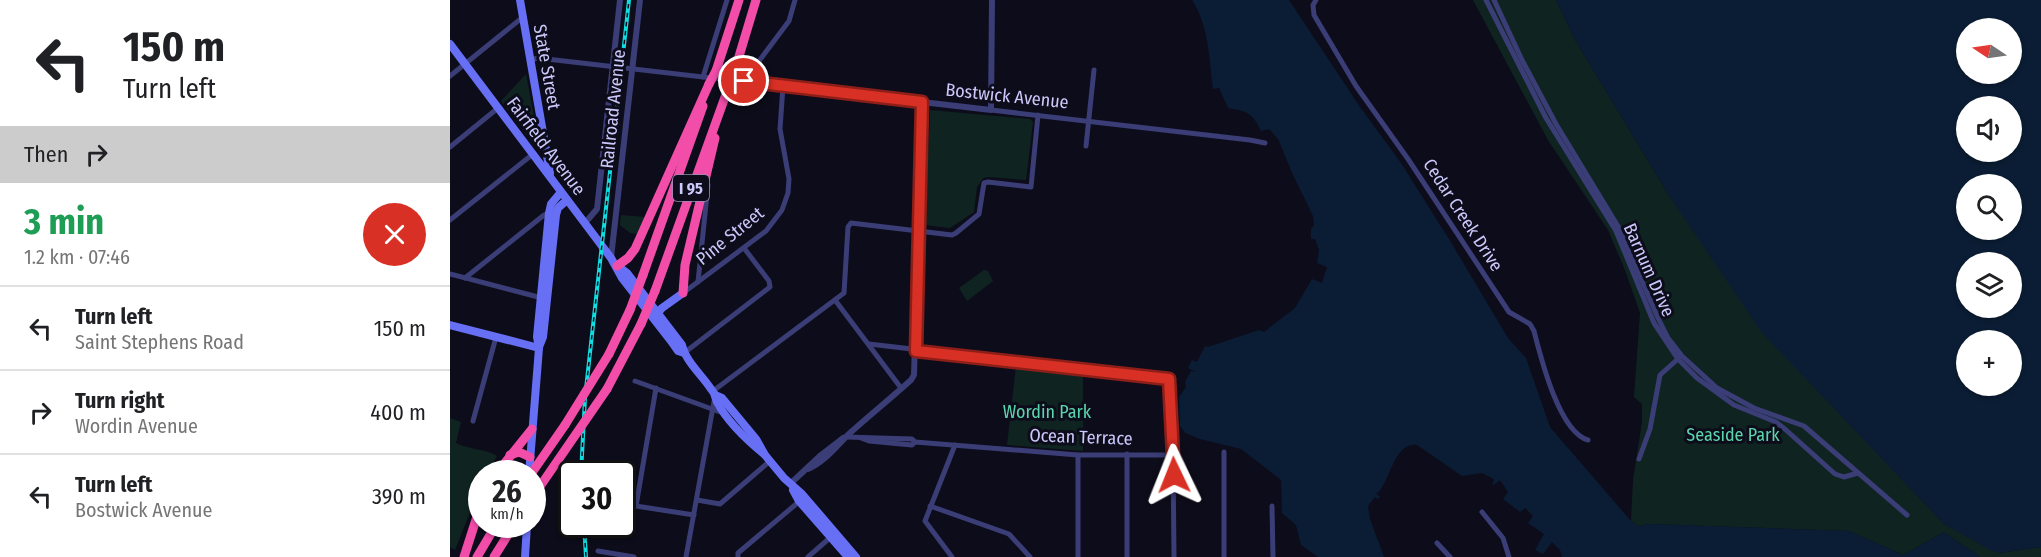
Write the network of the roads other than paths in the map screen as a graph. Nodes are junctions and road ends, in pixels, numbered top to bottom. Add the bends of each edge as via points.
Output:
1 (520, 0) edge
2 (620, 0) edge
3 (640, 0) edge
4 (727, 0) edge
5 (739, 0) edge
6 (756, 0) edge
7 (795, 0) edge
8 (992, 0) edge
9 (1316, 0) edge
10 (1486, 0) edge
11 (1494, 0) edge
12 (523, 17) junction
13 (450, 44) edge
14 (531, 60) junction
15 (465, 64) junction
16 (613, 67) junction
17 (633, 69) junction
18 (1094, 70) dead end
19 (450, 76) edge
20 (744, 81) junction
21 (707, 82) junction
22 (729, 86) junction
23 (783, 86) junction
24 (922, 102) junction
25 (498, 108) junction
26 (991, 110) junction
27 (1038, 115) junction
28 (1089, 120) junction
29 (1265, 143) dead end
30 (1086, 146) dead end
31 (450, 147) edge
32 (546, 154) junction
33 (535, 156) junction
34 (710, 171) dead end
35 (550, 175) junction
36 (561, 192) junction
37 (567, 200) junction
38 (549, 213) junction
39 (450, 220) edge
40 (585, 223) junction
41 (920, 231) junction
42 (549, 248) junction
43 (744, 248) junction
44 (611, 258) junction
45 (617, 267) junction
46 (450, 274) edge
47 (465, 278) junction
48 (698, 282) junction
49 (683, 293) junction
50 (544, 299) junction
51 (835, 300) junction
52 (655, 316) junction
53 (450, 325) edge
54 (495, 337) junction
55 (869, 344) junction
56 (539, 348) junction
57 (916, 351) junction
58 (684, 353) junction
59 (1680, 358) junction
60 (635, 381) dead end
61 (656, 388) junction
62 (902, 388) junction
63 (714, 393) junction
64 (712, 409) junction
65 (726, 414) junction
66 (473, 421) dead end
67 (532, 429) junction
68 (847, 436) junction
69 (1588, 440) dead end
70 (955, 445) junction
71 (1224, 452) dead end
72 (1078, 454) junction
73 (1127, 454) junction
74 (1173, 455) junction
75 (530, 457) joint
76 (508, 458) joint
77 (768, 458) junction
78 (1639, 459) dead end
79 (540, 460) edge
80 (1858, 473) junction
81 (546, 478) edge
82 (790, 484) junction
83 (802, 499) junction
84 (697, 500) junction
85 (930, 506) junction
86 (1272, 506) dead end
87 (1482, 512) dead end
88 (694, 515) junction
89 (1907, 515) dead end
90 (833, 535) junction
91 (470, 538) edge
92 (488, 538) edge
93 (506, 538) edge
94 (526, 538) edge
95 (1437, 543) dead end
96 (598, 551) dead end
97 (464, 557) edge
98 (477, 557) edge
99 (494, 557) edge
100 (525, 557) edge
101 (634, 557) edge
102 (686, 557) edge
103 (738, 557) edge
104 (808, 557) edge
105 (848, 557) edge
106 (856, 557) edge
107 (952, 557) edge
108 (1030, 557) edge
109 (1078, 557) edge
110 (1127, 557) edge
111 (1174, 557) edge
112 (1224, 557) edge
113 (1273, 557) edge
114 (1450, 557) edge
115 (1509, 557) edge

1 - 12 main road, State Street
2 - 16 street, Railroad Avenue
3 - 17 street, Railroad Avenue
4 - 21 street
5 - 21 highway, bridge via 716,71
6 - 22 highway, I 95, bridge
7 - 20 street via 789,21
8 - 26 street
9 - 69 street, Cedar Creek Drive via 1314,15 1368,104 1509,312 1530,324 1557,404 1574,433
10 - 59 street, Barnum Drive via 1545,118 1616,231 1654,323
11 - 59 street, Barnum Drive via 1556,124 1620,228 1658,318
12 - 14 main road, State Street
12 - 15 street
13 - 15 main road, Fairfield Avenue
14 - 16 street, Bostwick Avenue
14 - 32 main road, State Street
15 - 19 street
15 - 25 main road, Fairfield Avenue
16 - 17 street, Bostwick Avenue
16 - 40 street, Railroad Avenue via 597,209
17 - 21 street, Bostwick Avenue
17 - 44 street, Railroad Avenue
18 - 28 street
20 - 21 street, Bostwick Avenue
20 - 23 street, Bostwick Avenue
21 - 45 highway via 635,249
21 - 79 highway, I 95, bridge via 630,310 588,390
22 - 49 highway via 687,255
22 - 81 highway, I 95, bridge via 641,324 607,389
23 - 24 street, Bostwick Avenue
23 - 43 street, Pine Street via 780,129 789,173 788,193 771,226
24 - 26 street, Bostwick Avenue
24 - 41 street
25 - 31 street
25 - 33 main road, Fairfield Avenue
26 - 27 street, Bostwick Avenue
27 - 28 street, Bostwick Avenue
27 - 41 street via 1031,187 988,182 982,187 979,214 956,233
28 - 29 street, Bostwick Avenue
28 - 30 street
32 - 33 main road via 542,158
32 - 35 main road, State Street
33 - 35 main road, Fairfield Avenue
33 - 39 street
34 - 48 street
35 - 36 main road, Fairfield Avenue
36 - 37 main road, Fairfield Avenue
36 - 38 main road
37 - 40 main road, Fairfield Avenue
37 - 42 main road via 557,210
38 - 42 main road
38 - 47 street
40 - 44 main road, Fairfield Avenue
41 - 51 street via 851,223 844,293
41 - 57 street
42 - 50 main road
43 - 48 street, Pine Street
43 - 58 street via 770,287
44 - 45 main road, Fairfield Avenue
45 - 52 main road, Fairfield Avenue
46 - 47 street
47 - 50 street
48 - 49 street, Pine Street
49 - 52 main road, Pine Street
50 - 56 main road
51 - 55 street
51 - 63 street
52 - 58 main road, Fairfield Avenue via 678,351
53 - 54 main road
54 - 56 main road
54 - 66 street
55 - 57 street
55 - 62 street
56 - 67 main road
57 - 62 street via 914,375
57 - 74 street via 1169,379
58 - 63 main road, Fairfield Avenue
59 - 78 street via 1660,375 1650,429
59 - 80 street, Barnum Drive via 1717,388 1754,408 1804,426
59 - 80 street, Barnum Drive via 1697,378 1723,397 1776,422 1835,474 1844,477
60 - 61 street
61 - 64 street
61 - 88 street via 636,506
62 - 68 street
63 - 64 street
63 - 65 main road, Fairfield Avenue
63 - 77 main road, Fairfield Avenue
64 - 65 street
64 - 84 street
65 - 77 main road, Fairfield Avenue
67 - 75 main road
67 - 76 highway
68 - 70 street, Ocean Terrace
68 - 82 street
70 - 72 street, Ocean Terrace
70 - 85 street
71 - 112 street
72 - 73 street, Ocean Terrace
72 - 109 street
73 - 74 street, Ocean Terrace
73 - 110 street
74 - 111 street
75 - 76 highway via 519,452
77 - 82 main road, Fairfield Avenue
77 - 84 street via 720,504
80 - 89 street, Barnum Drive
82 - 83 main road, Fairfield Avenue
83 - 90 main road, Fairfield Avenue
83 - 103 street
84 - 88 street
85 - 107 street via 925,521
85 - 108 street via 1010,534
86 - 113 street
87 - 115 street via 1503,538
88 - 102 street
90 - 104 street
90 - 105 main road, Fairfield Avenue
90 - 106 main road, Fairfield Avenue
91 - 97 highway
92 - 98 highway
93 - 99 highway
94 - 100 main road
95 - 114 street
96 - 101 street

